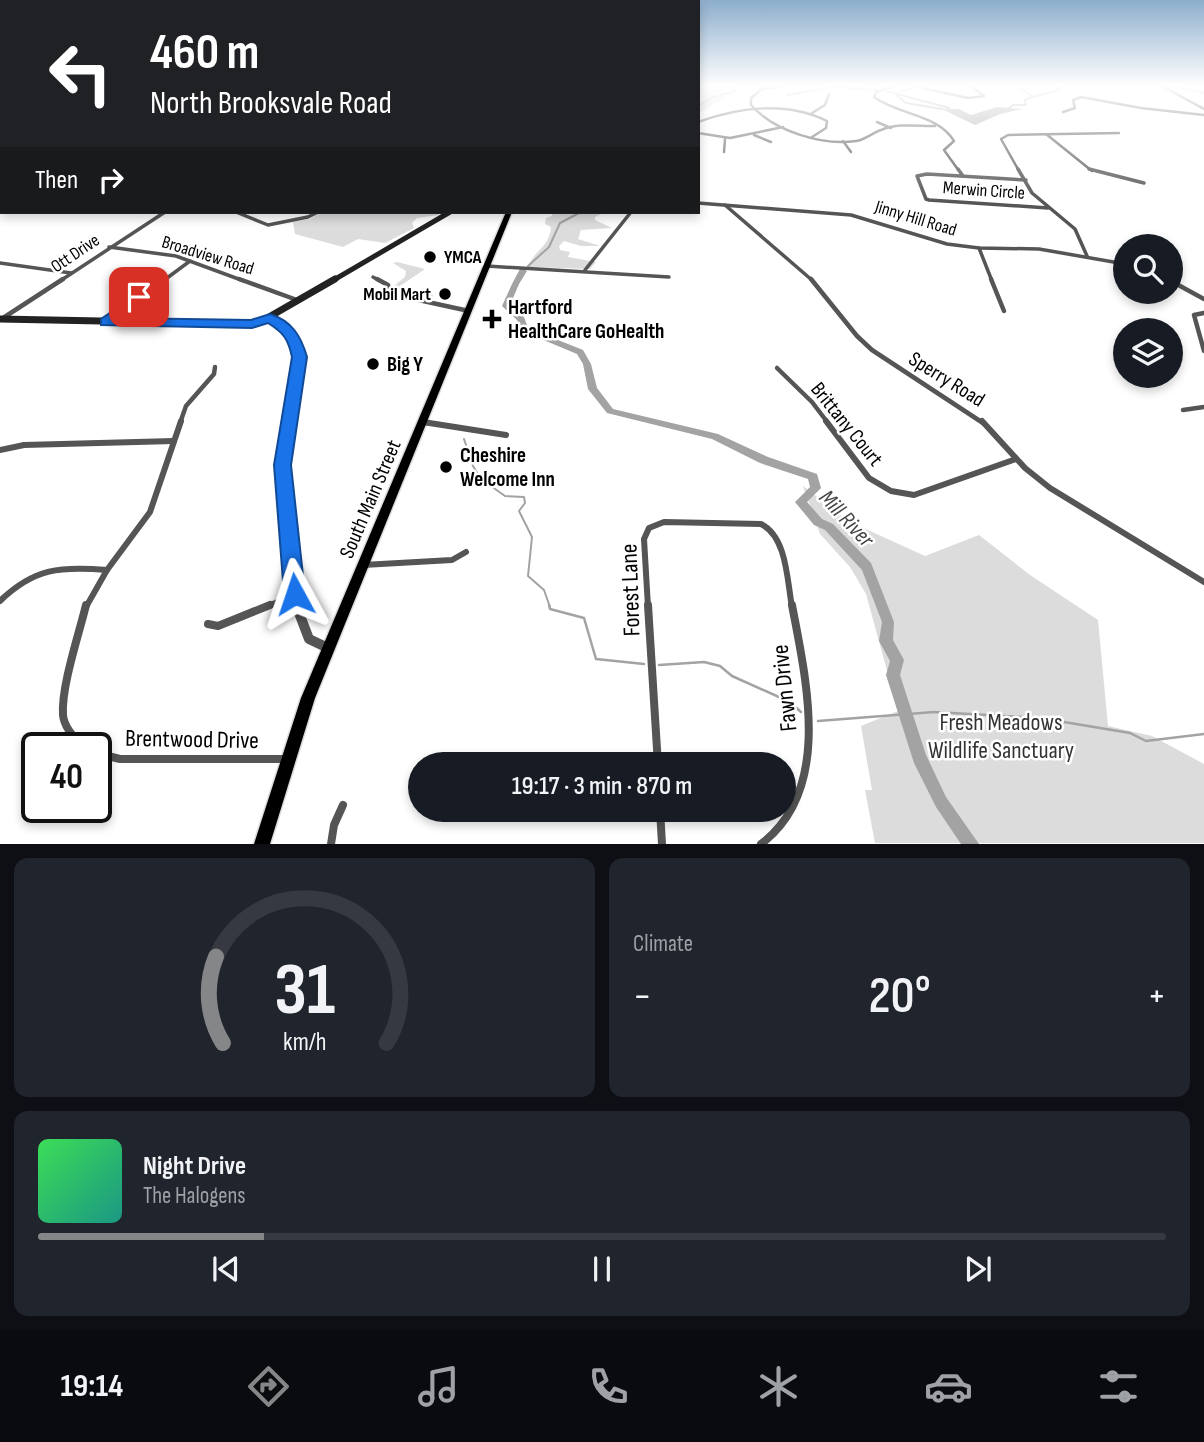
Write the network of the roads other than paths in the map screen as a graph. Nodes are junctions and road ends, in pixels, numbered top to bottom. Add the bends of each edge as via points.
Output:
1 (777, 124) edge
2 (828, 124) edge
3 (883, 124) edge
4 (935, 126) joint
5 (783, 127) junction
6 (891, 128) junction
7 (700, 133) edge
8 (1119, 133) dead end
9 (1046, 134) junction
10 (754, 135) junction
11 (812, 137) junction
12 (725, 139) junction
13 (843, 141) junction
14 (771, 142) dead end
15 (724, 152) dead end
16 (851, 152) dead end
17 (963, 176) junction
18 (1026, 180) junction
19 (1144, 183) dead end
20 (700, 203) edge
21 (725, 205) junction
22 (1048, 208) junction
23 (162, 214) edge
24 (241, 214) edge
25 (314, 214) edge
26 (447, 214) edge
27 (508, 214) edge
28 (629, 214) edge
29 (109, 247) junction
30 (979, 248) junction
31 (1087, 257) junction
32 (190, 261) junction
33 (1113, 262) edge
34 (0, 263) edge
35 (487, 266) junction
36 (585, 270) junction
37 (71, 273) junction
38 (373, 277) dead end
39 (669, 278) dead end
40 (1183, 288) edge
41 (1204, 299) edge
42 (297, 300) junction
43 (469, 311) junction
44 (1004, 311) dead end
45 (1204, 313) edge
46 (270, 318) junction
47 (0, 319) edge
48 (106, 322) junction
49 (1204, 351) edge
50 (215, 367) dead end
51 (777, 368) dead end
52 (1204, 407) edge
53 (1183, 410) dead end
54 (423, 422) junction
55 (506, 435) dead end
56 (174, 441) junction
57 (0, 450) edge
58 (1016, 459) junction
59 (761, 524) joint
60 (466, 552) dead end
61 (363, 565) junction
62 (107, 570) junction
63 (1204, 582) edge
64 (295, 594) junction
65 (0, 601) edge
66 (208, 624) dead end
67 (328, 648) junction
68 (70, 732) edge
69 (657, 752) edge
70 (112, 757) edge
71 (287, 760) junction
72 (343, 805) dead end
73 (661, 822) edge
74 (262, 844) edge
75 (331, 844) edge
76 (662, 844) edge
77 (761, 844) edge

1 - 5 street
2 - 11 street
3 - 6 street
4 - 6 street
4 - 17 street via 954,138 944,150
5 - 10 street
5 - 11 street
6 - 13 street via 863,140
7 - 12 street
8 - 9 street
9 - 18 street via 1001,139
9 - 19 street via 1093,172
10 - 12 street
10 - 14 street
11 - 13 street
12 - 15 street
13 - 16 street
17 - 18 street, Merwin Circle
17 - 22 street, Merwin Circle via 918,176 929,201
18 - 22 street
20 - 21 street, Jinny Hill Road
21 - 30 street, Jinny Hill Road via 851,215 935,241
21 - 58 street, Sperry Road via 817,284 867,346 971,411
22 - 31 street via 1075,229
23 - 29 street, Ott Drive
24 - 25 street via 268,225
26 - 42 main road
27 - 35 highway, South Main Street
28 - 36 street
29 - 32 street, Broadview Road
29 - 37 street, Ott Drive
30 - 31 street, Jinny Hill Road via 1029,248
30 - 44 street
31 - 33 street, Jinny Hill Road
32 - 42 street, Broadview Road
32 - 48 street
34 - 37 street
35 - 36 street
35 - 43 highway, South Main Street
36 - 39 street
37 - 47 street, Ott Drive
38 - 43 street via 388,285 391,294
40 - 41 street
42 - 46 main road
43 - 54 highway, South Main Street
45 - 49 street via 1194,315
46 - 48 main road via 252,324
46 - 64 street via 289,330 299,357 283,465
47 - 48 main road
50 - 56 street via 186,407
51 - 58 street, Brittany Court via 812,402 869,478 891,491 914,495
52 - 53 street
54 - 55 street
54 - 61 highway, South Main Street
56 - 57 street via 24,445
56 - 62 street via 150,512
58 - 63 street, Sperry Road via 1061,496
59 - 69 street, Forest Lane via 664,522 649,528 645,539
59 - 77 street, Fawn Drive via 777,537 783,559 808,689 809,740 799,795 777,832
60 - 61 street via 452,560
61 - 67 highway, South Main Street
62 - 65 street via 49,569 26,579
62 - 68 street via 87,602 65,696 63,718
64 - 66 street via 218,626
64 - 67 street via 309,639
67 - 71 highway, South Main Street
70 - 71 street, Brentwood Drive
71 - 74 highway, South Main Street
72 - 75 street
73 - 76 street

